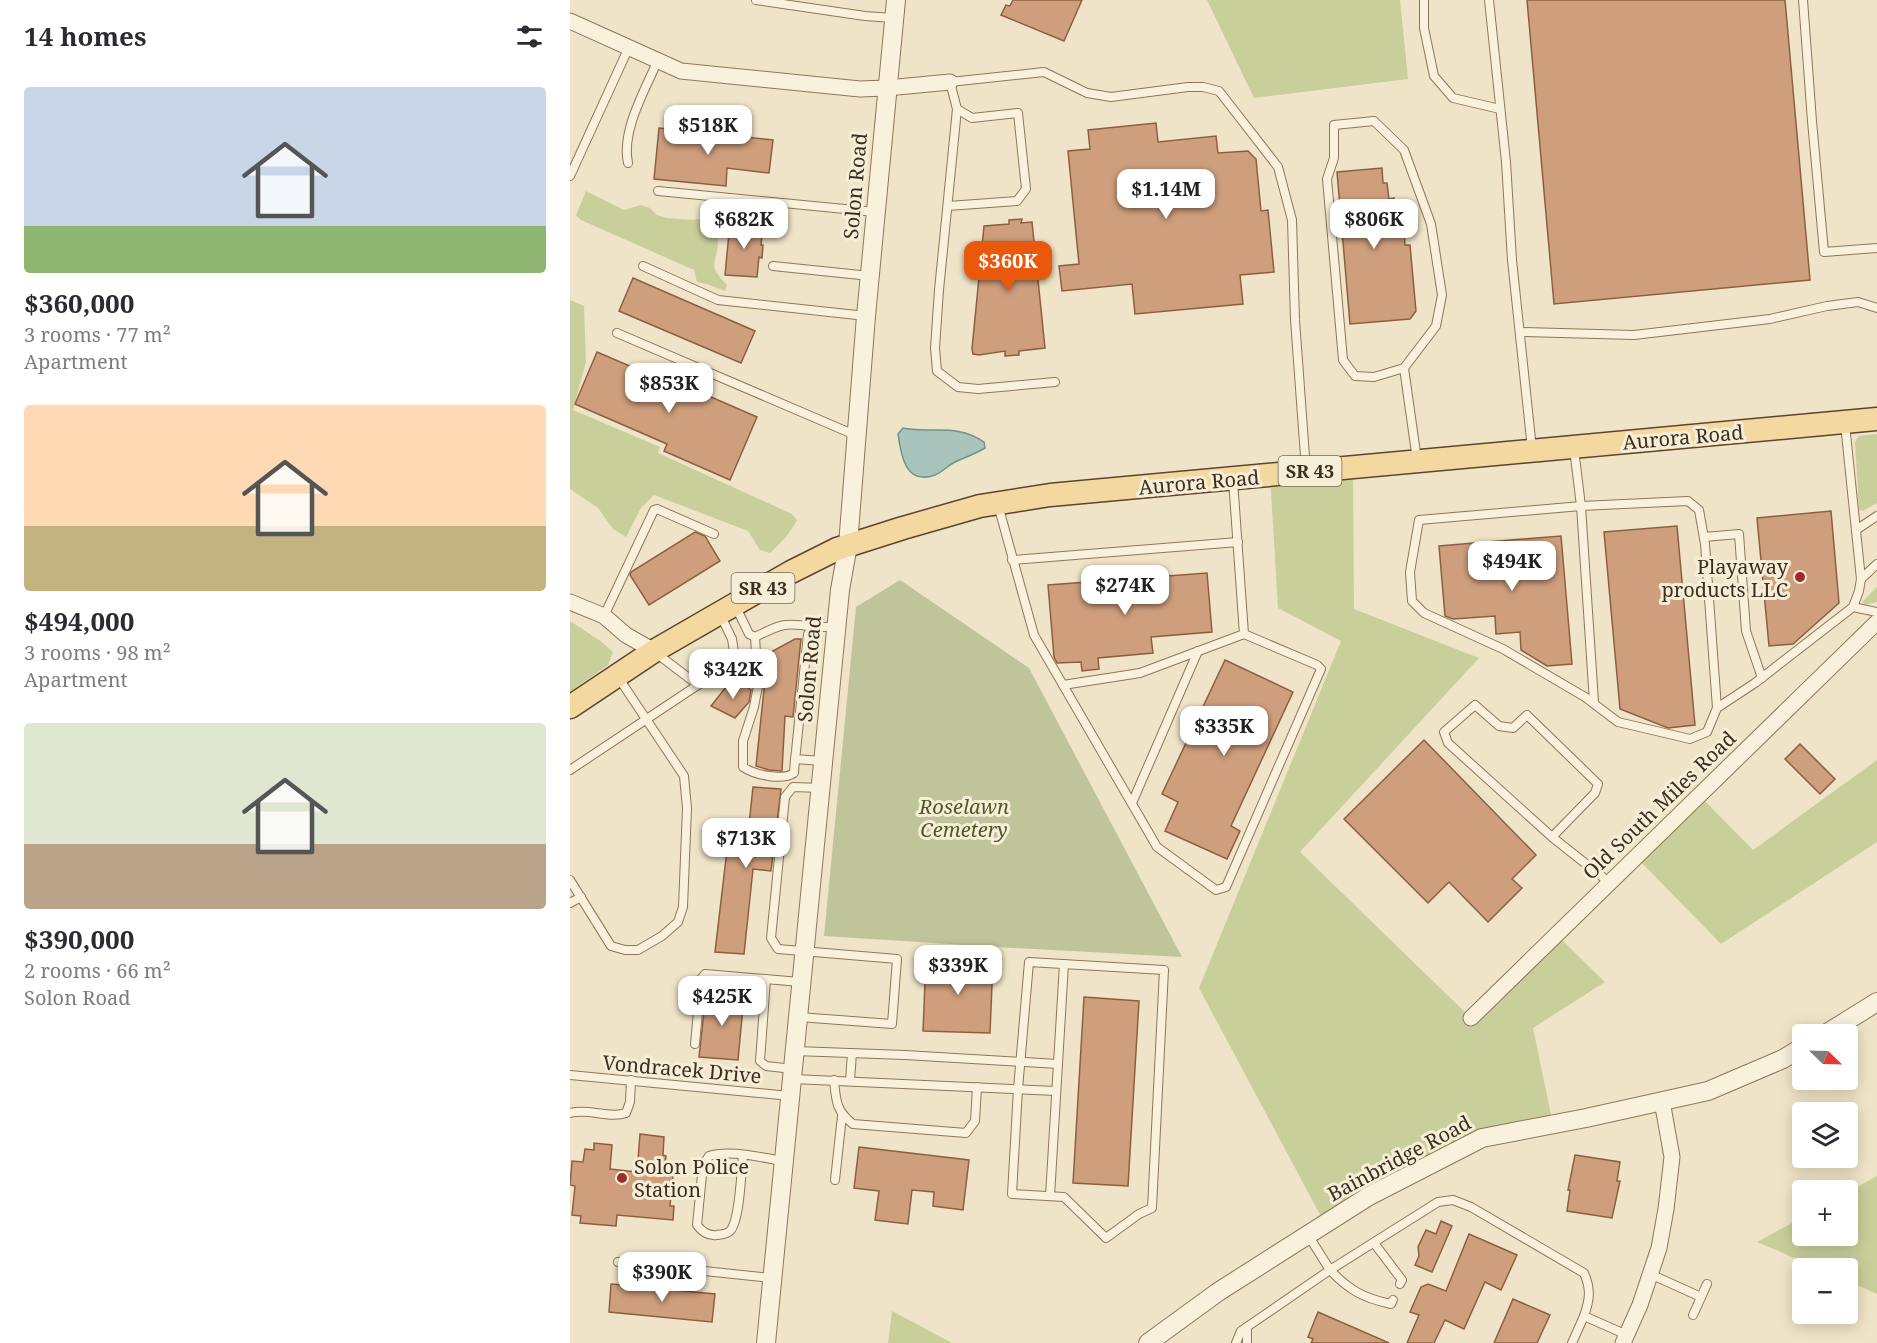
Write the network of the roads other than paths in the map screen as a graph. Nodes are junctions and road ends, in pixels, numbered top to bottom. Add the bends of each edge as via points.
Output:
1 (756, 0) edge
2 (1424, 0) edge
3 (1489, 0) edge
4 (1803, 0) edge
5 (895, 9) edge
6 (570, 21) edge
7 (628, 47) junction
8 (658, 60) junction
9 (950, 82) junction
10 (887, 88) junction
11 (957, 109) junction
12 (1500, 109) junction
13 (628, 163) dead end
14 (570, 176) edge
15 (658, 191) dead end
16 (948, 206) junction
17 (876, 212) junction
18 (1877, 248) edge
19 (643, 266) dead end
20 (774, 266) dead end
21 (870, 276) junction
22 (1877, 308) edge
23 (866, 316) junction
24 (1520, 332) junction
25 (617, 333) dead end
26 (1404, 368) junction
27 (1055, 382) dead end
28 (1877, 419) edge
29 (1845, 422) junction
30 (856, 436) junction
31 (1574, 447) junction
32 (1533, 451) junction
33 (1417, 462) junction
34 (1306, 472) junction
35 (1233, 478) junction
36 (998, 503) junction
37 (1581, 506) junction
38 (1877, 516) edge
39 (1856, 530) junction
40 (714, 534) dead end
41 (1704, 537) junction
42 (1238, 542) junction
43 (848, 545) junction
44 (1012, 560) junction
45 (1877, 564) edge
46 (1861, 579) junction
47 (570, 602) edge
48 (1853, 607) junction
49 (727, 609) junction
50 (1877, 612) edge
51 (604, 616) junction
52 (1877, 622) edge
53 (813, 627) junction
54 (836, 627) junction
55 (1244, 634) junction
56 (755, 637) junction
57 (654, 651) junction
58 (1198, 651) junction
59 (617, 676) junction
60 (1762, 678) junction
61 (698, 685) junction
62 (1063, 685) junction
63 (1594, 702) junction
64 (570, 707) edge
65 (1717, 708) junction
66 (647, 719) junction
67 (795, 759) junction
68 (823, 762) junction
69 (570, 770) edge
70 (821, 788) junction
71 (1132, 803) junction
72 (1552, 837) junction
73 (570, 880) edge
74 (1610, 883) junction
75 (581, 897) junction
76 (570, 903) edge
77 (805, 952) junction
78 (1064, 964) junction
79 (766, 979) junction
80 (802, 982) junction
81 (1877, 1002) edge
82 (798, 1017) junction
83 (1471, 1018) dead end
84 (1842, 1024) edge
85 (695, 1044) dead end
86 (795, 1051) junction
87 (852, 1053) junction
88 (1792, 1054) edge
89 (1020, 1062) junction
90 (1058, 1064) junction
91 (570, 1075) edge
92 (631, 1080) junction
93 (834, 1080) junction
94 (792, 1081) junction
95 (850, 1081) junction
96 (977, 1087) junction
97 (1018, 1089) junction
98 (1056, 1091) junction
99 (1662, 1101) junction
100 (570, 1113) edge
101 (842, 1116) junction
102 (743, 1156) junction
103 (784, 1161) junction
104 (835, 1180) dead end
105 (1050, 1196) junction
106 (1308, 1235) junction
107 (1374, 1242) junction
108 (618, 1262) dead end
109 (1330, 1270) junction
110 (1650, 1274) junction
111 (772, 1278) junction
112 (1400, 1284) dead end
113 (1707, 1284) dead end
114 (1701, 1297) junction
115 (1393, 1299) dead end
116 (1584, 1316) junction
117 (1693, 1316) dead end
118 (1247, 1327) junction
119 (1625, 1339) edge
120 (766, 1343) edge
121 (1148, 1343) edge
122 (1236, 1343) edge
123 (1247, 1343) edge
124 (1572, 1343) edge

1 - 5 lane via 854,15
2 - 12 lane via 1424,28 1434,76 1453,98
3 - 12 lane
4 - 18 lane via 1824,252
5 - 10 street, Solon Road
6 - 7 street
7 - 8 street
7 - 14 lane
8 - 10 street via 681,71 860,89
8 - 13 lane via 628,133
9 - 10 street
9 - 11 lane
9 - 34 lane via 1044,72 1087,93 1111,97 1188,87 1219,91 1278,167 1292,220
10 - 17 street, Solon Road
11 - 16 lane
11 - 16 lane via 972,118 1018,113 1026,189 1017,201
12 - 24 lane
15 - 17 lane
16 - 27 lane via 934,348 937,371 958,387 978,389
17 - 21 street, Solon Road
19 - 23 lane via 718,300
20 - 21 lane
21 - 23 street, Solon Road
22 - 24 lane via 1858,302 1770,319 1634,335
23 - 30 street, Solon Road
24 - 32 lane
25 - 30 lane
26 - 26 lane via 1436,326 1442,295 1431,224 1404,150 1374,122 1334,125 1334,159 1327,179 1343,360 1355,376 1374,377
26 - 33 lane
28 - 29 main road, Aurora Road / SR 43
29 - 31 main road, Aurora Road / SR 43
29 - 39 lane
30 - 43 street, Solon Road
31 - 32 main road, Aurora Road / SR 43
31 - 37 lane
32 - 33 main road, Aurora Road / SR 43
33 - 34 main road, Aurora Road / SR 43
34 - 35 main road, Aurora Road / SR 43
35 - 36 main road, Aurora Road / SR 43
35 - 42 lane
36 - 43 main road, Aurora Road / SR 43
36 - 44 lane
37 - 41 lane via 1688,501 1699,510
37 - 63 lane
37 - 63 lane via 1419,520 1410,572 1412,602 1424,613 1503,649
38 - 39 lane
39 - 46 lane
40 - 51 lane via 654,510
41 - 60 lane via 1739,534 1746,631
41 - 65 lane
42 - 44 lane
42 - 55 lane
43 - 49 main road, Aurora Road / SR 43
43 - 54 street, Solon Road
44 - 62 lane via 1034,635
45 - 46 lane
46 - 48 lane
47 - 51 street
48 - 50 lane
48 - 60 lane
49 - 56 lane
49 - 57 main road, Aurora Road / SR 43
49 - 61 lane via 734,652 728,665
51 - 57 street
52 - 74 street, Old South Miles Road
53 - 54 lane
53 - 56 lane via 790,623
53 - 67 lane via 808,634
54 - 68 street, Solon Road
55 - 58 lane
55 - 71 lane via 1322,669 1226,887 1216,890 1157,848
56 - 67 lane via 758,686 743,741 743,767 751,773 787,777 794,773
57 - 59 main road, Aurora Road / SR 43
57 - 61 lane
58 - 62 lane via 1140,673
58 - 71 lane
59 - 64 main road, Aurora Road / SR 43
59 - 66 lane
60 - 65 lane
61 - 66 lane
62 - 71 lane
63 - 65 lane via 1618,722 1690,739 1707,732
66 - 69 lane
66 - 75 lane via 684,776 687,819 683,907 678,922 639,950 625,950 611,946
67 - 68 lane
68 - 70 street, Solon Road
70 - 77 street, Solon Road
70 - 77 lane via 793,787 785,797 771,938 778,949
72 - 72 lane via 1448,743 1444,732 1475,705 1499,726 1513,728 1527,715 1598,784 1595,793
72 - 74 lane
73 - 75 lane
74 - 83 street, Old South Miles Road
75 - 76 lane
77 - 80 street, Solon Road
77 - 82 lane via 897,959 892,1024
78 - 89 lane via 1029,962
78 - 90 lane
78 - 105 lane via 1164,970 1152,1208 1106,1238 1064,1197
79 - 80 lane
79 - 85 lane via 705,974 701,979
79 - 94 lane via 760,1060
80 - 82 street, Solon Road
81 - 84 street
82 - 86 street, Solon Road
86 - 87 lane
86 - 94 street, Solon Road
87 - 89 lane
87 - 95 lane
88 - 99 street, Bainbridge Road via 1708,1091
89 - 90 lane
89 - 97 lane
90 - 98 lane
91 - 92 lane, Vondracek Drive
92 - 94 lane, Vondracek Drive
92 - 100 lane via 626,1113
93 - 94 lane
93 - 95 lane
93 - 101 lane
94 - 103 street, Solon Road
95 - 96 lane
96 - 97 lane
96 - 101 lane via 975,1121 966,1133 853,1124
97 - 98 lane
97 - 105 lane via 1012,1194
98 - 105 lane
99 - 106 street, Bainbridge Road via 1482,1138 1369,1196
99 - 110 street via 1672,1157 1659,1248
101 - 104 lane
102 - 102 lane via 709,1156 704,1165 697,1225 701,1231 712,1235 726,1234 732,1229 737,1216
102 - 103 lane
103 - 111 street, Solon Road
106 - 109 lane
106 - 121 street, Bainbridge Road via 1218,1292
107 - 109 lane
107 - 112 lane via 1402,1280
107 - 116 lane via 1438,1202 1453,1200 1472,1207 1584,1273 1590,1286
108 - 111 lane
109 - 115 lane via 1346,1286 1369,1299 1391,1304
109 - 118 lane
110 - 114 lane
110 - 119 street
111 - 120 street, Solon Road
113 - 114 lane
114 - 117 lane
116 - 119 lane
116 - 124 lane
118 - 122 lane
118 - 123 lane

